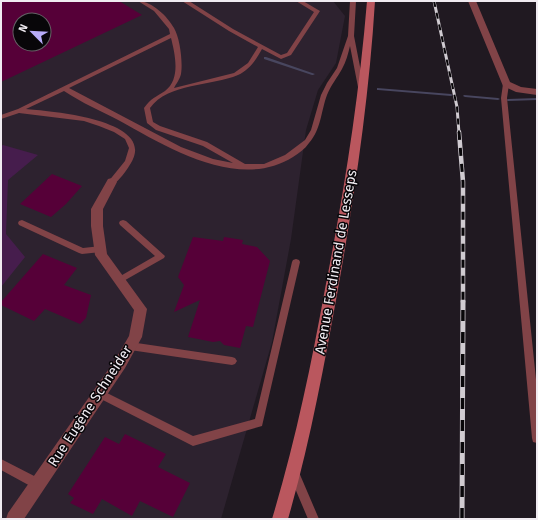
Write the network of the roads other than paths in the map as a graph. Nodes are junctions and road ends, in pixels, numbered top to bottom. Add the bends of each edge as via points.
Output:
1 (141, 1) edge
2 (185, 1) edge
3 (300, 1) edge
4 (353, 1) edge
5 (370, 1) edge
6 (472, 1) edge
7 (173, 35) junction
8 (351, 36) junction
9 (261, 48) junction
10 (506, 84) junction
11 (64, 88) junction
12 (168, 91) junction
13 (537, 92) edge
14 (362, 93) junction
15 (20, 110) junction
16 (1, 117) edge
17 (248, 167) junction
18 (112, 182) joint
19 (22, 223) dead end
20 (123, 223) dead end
21 (100, 249) junction
22 (296, 262) dead end
23 (120, 280) junction
24 (130, 346) junction
25 (232, 361) dead end
26 (100, 394) junction
27 (537, 438) edge
28 (1, 464) edge
29 (294, 474) junction
30 (38, 484) junction
31 (14, 519) edge
32 (280, 519) edge
33 (314, 519) edge

1 - 7 lane via 156,10 172,29
2 - 9 lane
3 - 9 lane via 318,12 289,54 281,57
4 - 8 lane
5 - 14 main road, Avenue Ferdinand de Lesseps via 369,39
6 - 10 street
7 - 11 lane
7 - 12 lane via 179,59 178,76
8 - 14 lane
8 - 17 lane via 340,68 326,88 314,131 307,141 280,161
9 - 12 lane via 250,64 236,74
10 - 13 street via 519,90
10 - 27 lane via 504,98
11 - 15 lane
11 - 17 lane via 155,138 189,153
12 - 17 lane via 152,101 147,108 150,123 206,144
14 - 29 main road, Avenue Ferdinand de Lesseps via 351,180 316,372
15 - 16 lane
15 - 18 lane via 74,117 118,130 131,142 132,149 130,159
18 - 21 street, Rue Eugène Schneider via 97,209
19 - 21 lane via 82,251
20 - 23 lane via 161,256
21 - 23 street, Rue Eugène Schneider via 101,255
22 - 26 lane via 259,423 194,441
23 - 24 street, Rue Eugène Schneider via 141,309
24 - 25 lane
24 - 26 street, Rue Eugène Schneider
26 - 30 street, Rue Eugène Schneider
28 - 30 lane
29 - 32 main road, Avenue Ferdinand de Lesseps
29 - 33 lane
30 - 31 street, Rue Eugène Schneider

